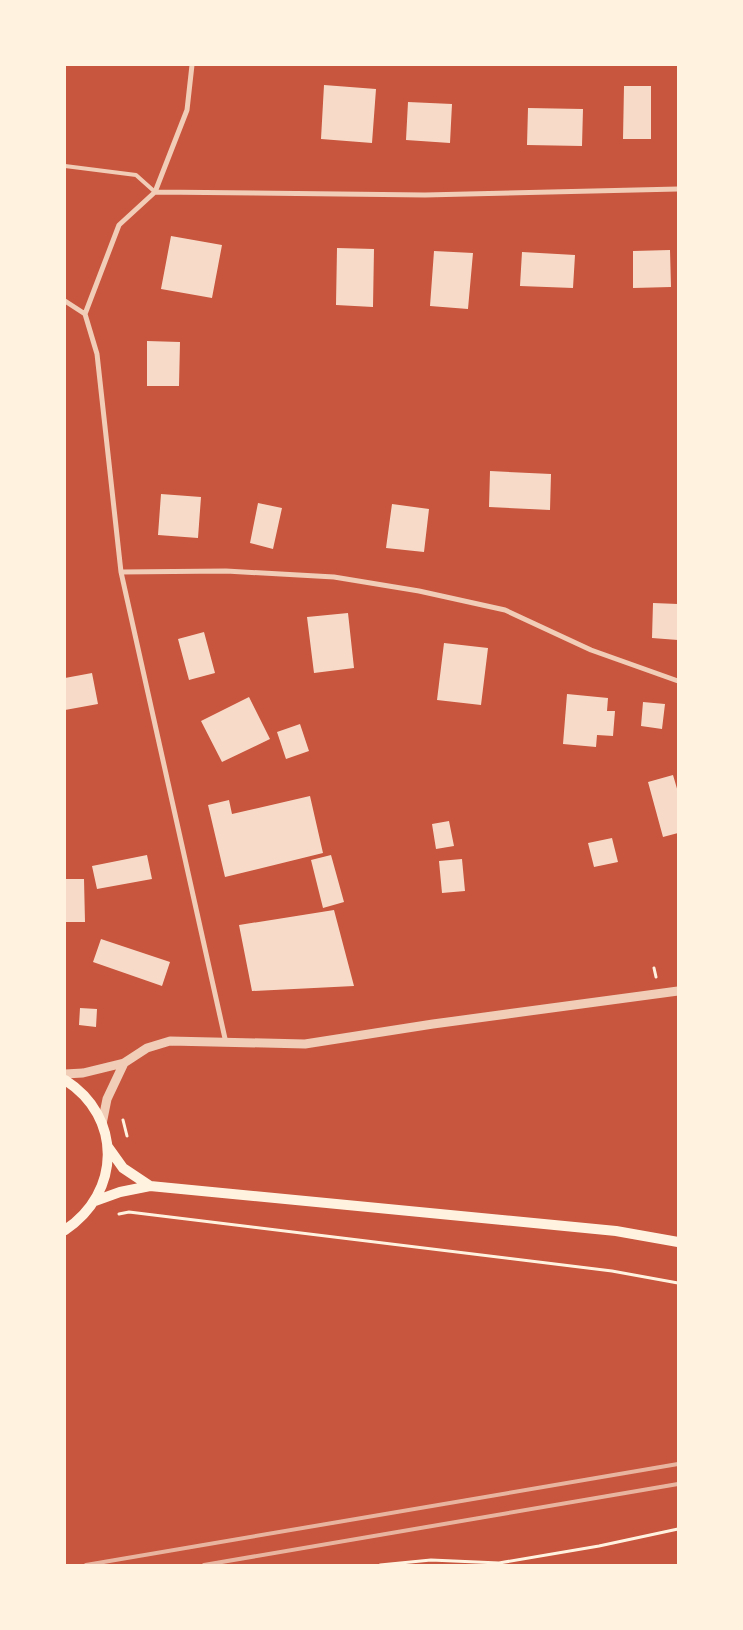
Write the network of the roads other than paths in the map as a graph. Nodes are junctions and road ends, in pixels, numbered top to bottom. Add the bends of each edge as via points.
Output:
1 (192, 65) edge
2 (65, 166) edge
3 (678, 189) edge
4 (155, 192) junction
5 (65, 301) edge
6 (85, 314) junction
7 (121, 572) junction
8 (678, 681) edge
9 (678, 991) edge
10 (226, 1043) junction
11 (124, 1063) junction
12 (65, 1074) edge
13 (65, 1080) edge
14 (102, 1124) junction
15 (108, 1146) junction
16 (150, 1186) junction
17 (95, 1201) junction
18 (65, 1230) edge
19 (678, 1242) edge

1 - 4 street via 187,110
2 - 4 lane via 136,174
3 - 4 street via 425,195
4 - 6 street via 119,225
5 - 6 street
6 - 7 street via 97,354
7 - 8 street via 226,571 334,578 419,591 506,610 592,650
7 - 10 street
9 - 10 street via 305,1044
10 - 11 street via 170,1041 147,1048
11 - 12 street via 83,1074
11 - 14 street via 107,1099
13 - 14 main road via 92,1103
14 - 15 main road
15 - 16 main road via 123,1168
15 - 17 main road via 103,1184
16 - 17 main road
16 - 19 main road via 616,1231
17 - 18 main road via 80,1220

